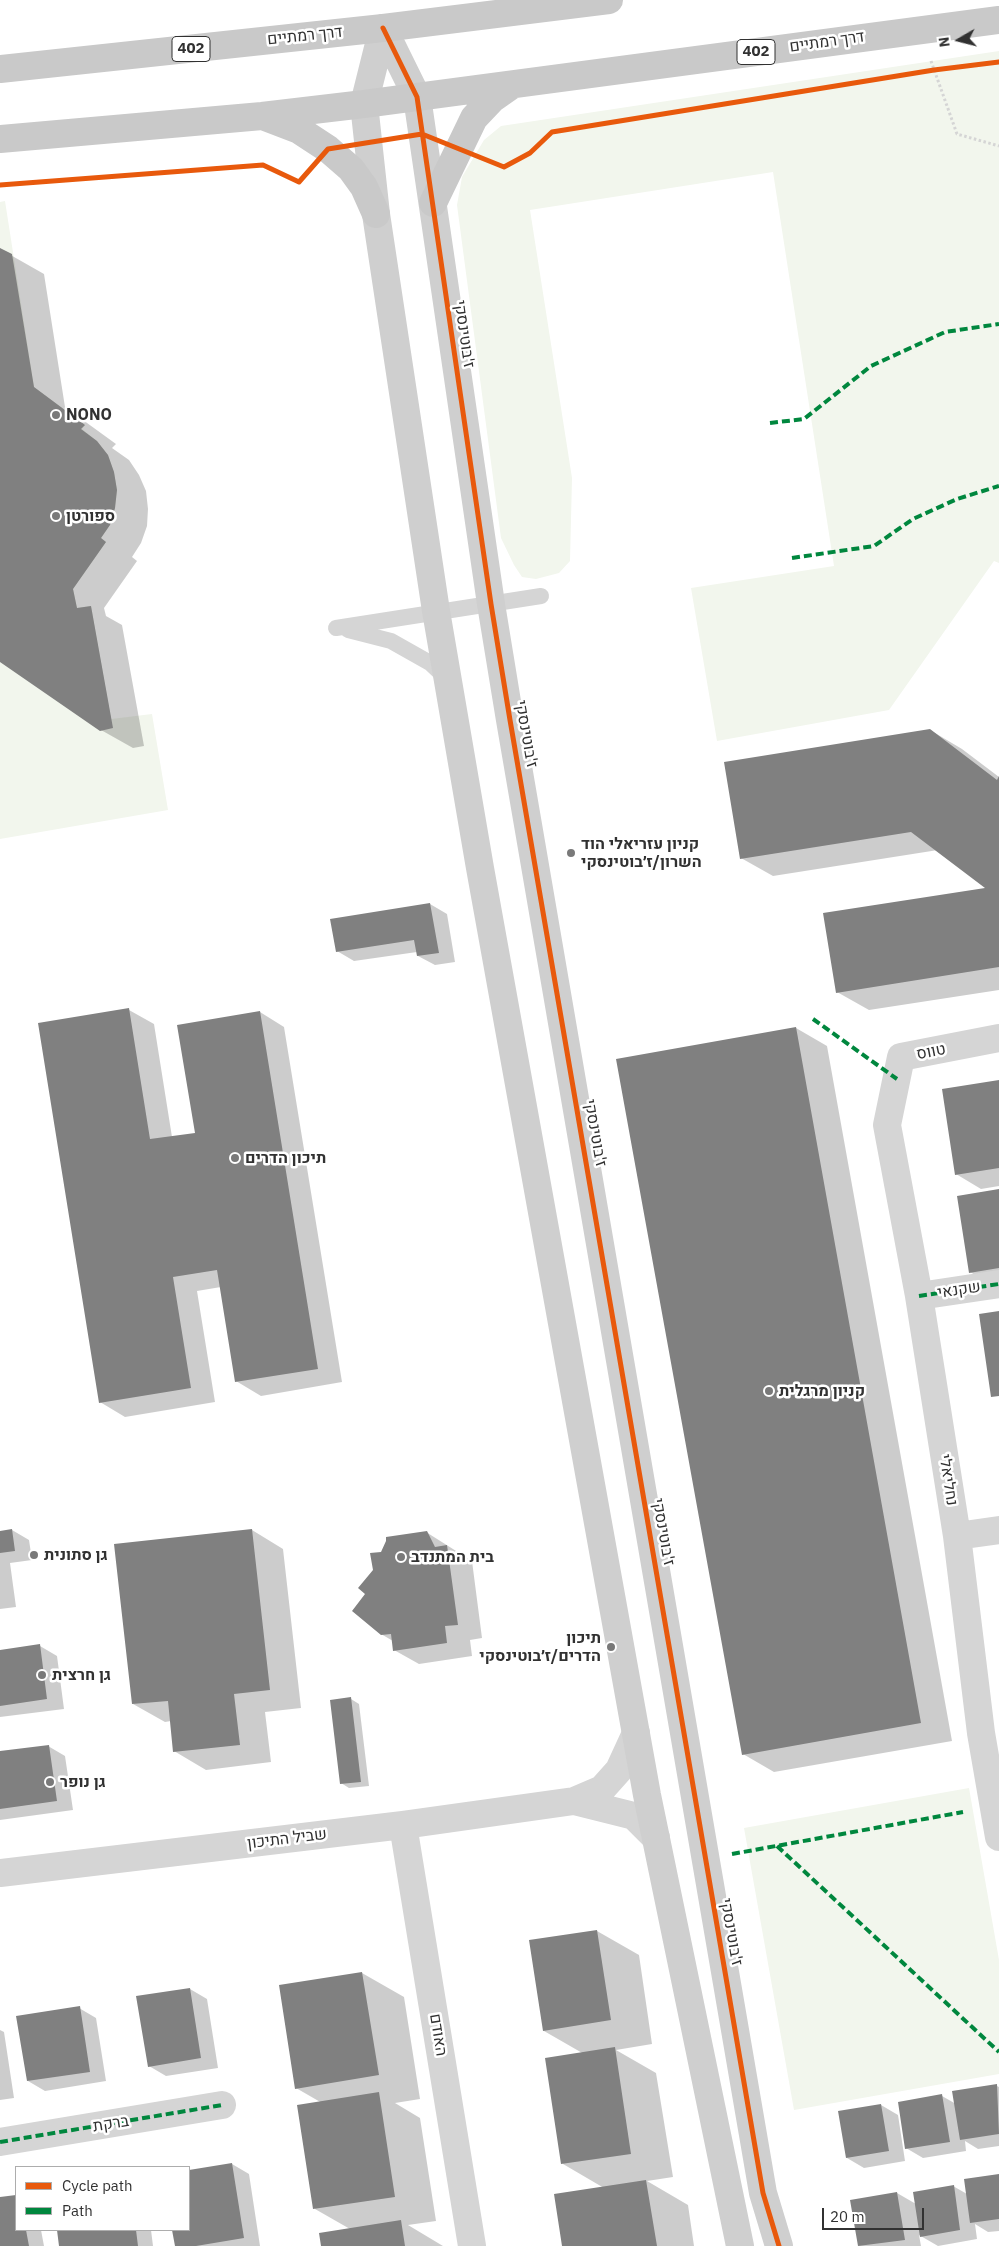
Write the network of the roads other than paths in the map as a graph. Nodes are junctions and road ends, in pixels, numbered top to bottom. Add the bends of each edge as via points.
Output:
1 (609, 0) edge
2 (999, 20) edge
3 (383, 28) junction
4 (0, 70) edge
5 (513, 84) junction
6 (417, 97) junction
7 (364, 104) junction
8 (262, 116) junction
9 (0, 139) edge
10 (433, 203) junction
11 (376, 214) junction
12 (541, 596) dead end
13 (491, 604) junction
14 (436, 611) junction
15 (448, 679) junction
16 (999, 1038) edge
17 (887, 1125) joint
18 (999, 1284) edge
19 (920, 1296) junction
20 (999, 1530) edge
21 (957, 1536) junction
22 (636, 1733) junction
23 (574, 1801) junction
24 (403, 1825) junction
25 (656, 1838) junction
26 (999, 1838) edge
27 (0, 1873) edge
28 (222, 2105) dead end
29 (0, 2142) edge
30 (472, 2246) edge
31 (740, 2246) edge
32 (779, 2246) edge

1 - 3 main road, דרך רמתיים / 402
2 - 5 main road, דרך רמתיים / 402
3 - 4 main road, דרך רמתיים / 402
3 - 6 street, ז'בוטינסקי
3 - 7 street
5 - 6 main road, דרך רמתיים / 402
5 - 10 main road via 474,118
6 - 7 main road, 402
6 - 10 street, ז'בוטינסקי
7 - 8 main road, 402
7 - 11 street
8 - 9 main road, 402
8 - 11 main road via 300,130 328,149 351,169 364,187
10 - 13 street, ז'בוטינסקי
11 - 14 street
12 - 13 lane
13 - 14 lane
13 - 32 street, ז'בוטינסקי via 763,2194
14 - 15 street
14 - 15 lane via 336,628 391,641 430,663
15 - 22 street
16 - 17 street, טווס via 901,1058
17 - 19 street, נחליאלי
18 - 19 street, שקנאי
19 - 21 street, נחליאלי
20 - 21 street
21 - 26 street, נחליאלי via 981,1733
22 - 23 street, שביל התיכון via 619,1770 602,1789
22 - 25 street
23 - 24 street, שביל התיכון
23 - 25 street, שביל התיכון via 634,1816
24 - 27 street, שביל התיכון
24 - 30 street, האודם
25 - 31 street
28 - 29 street, ברקת

